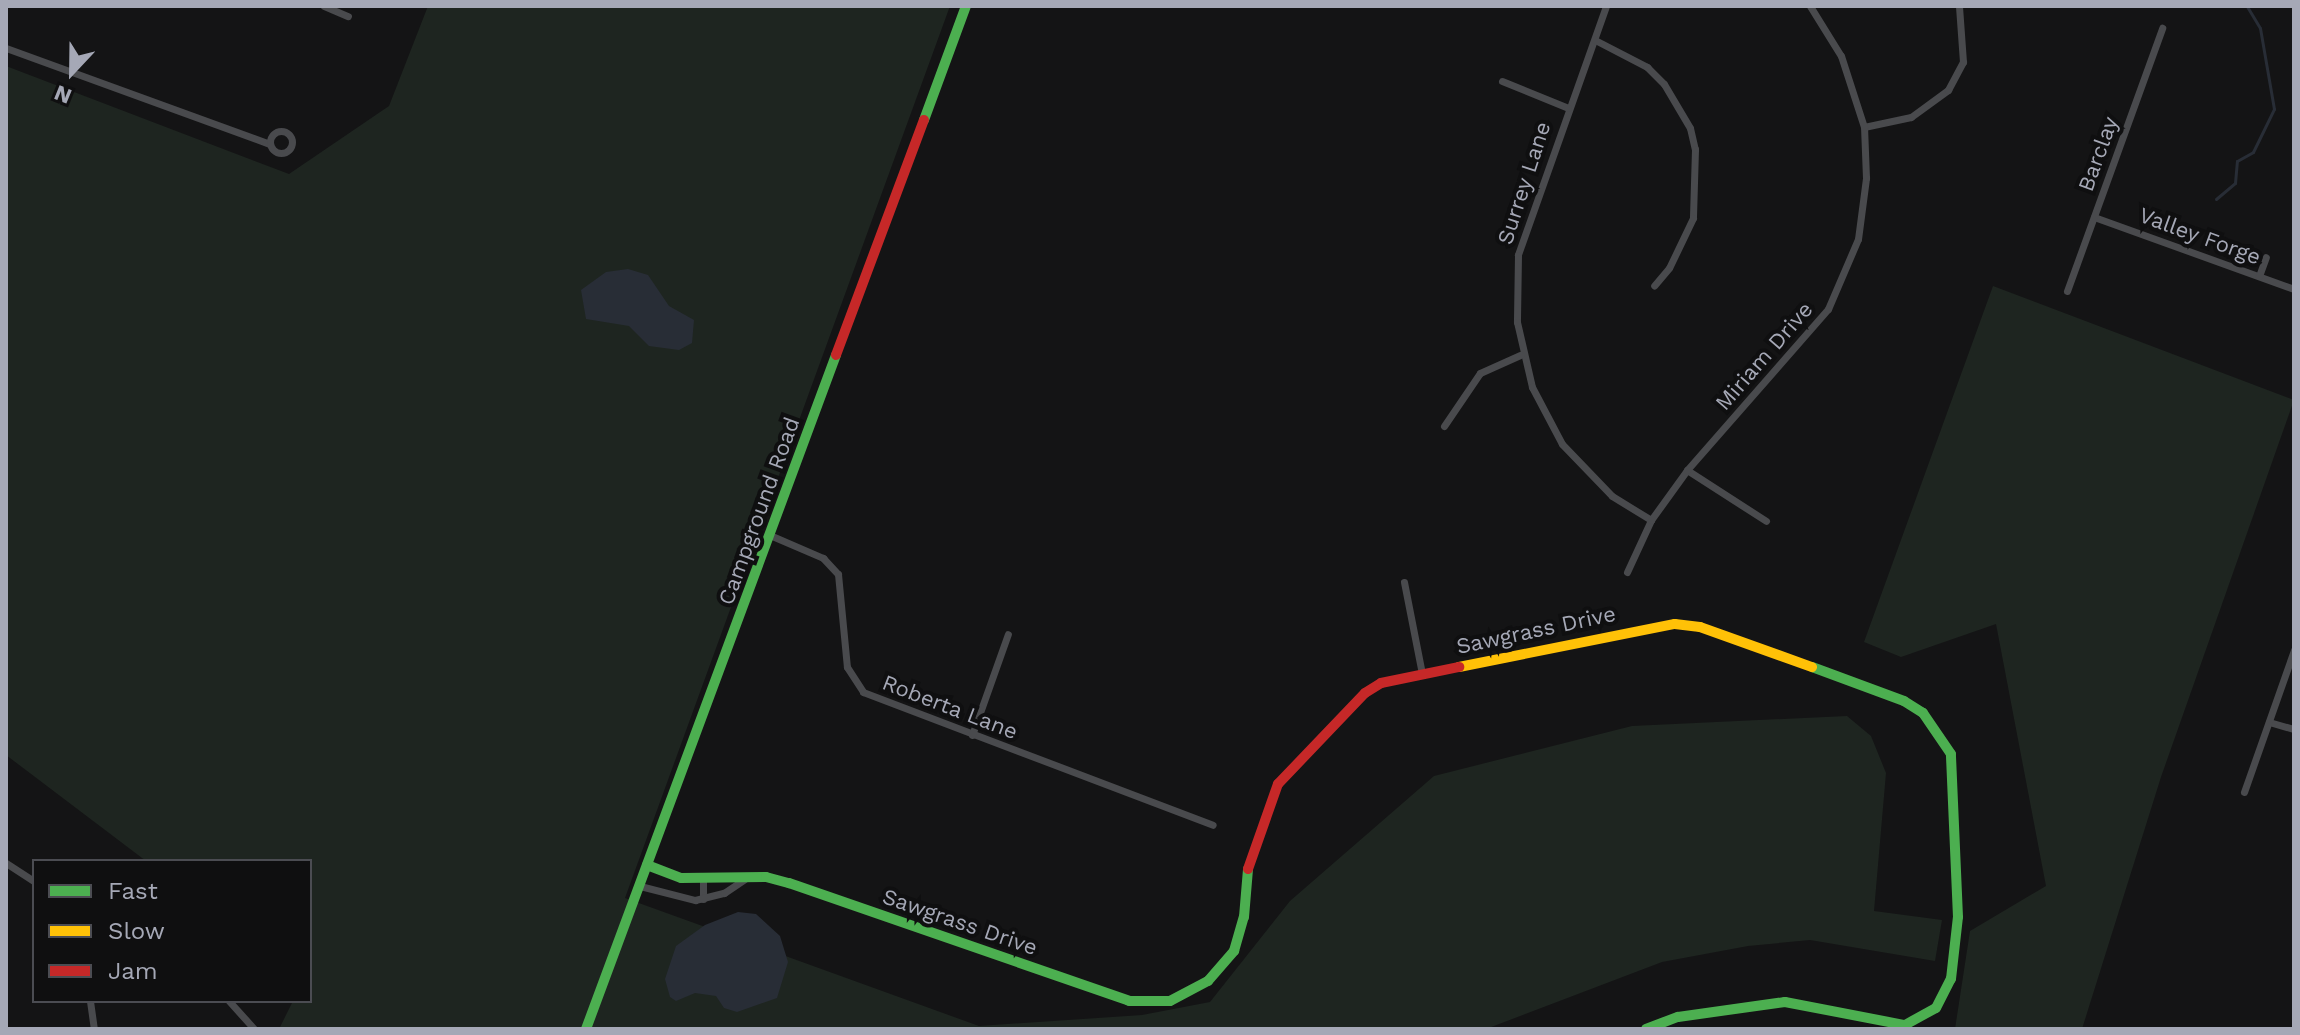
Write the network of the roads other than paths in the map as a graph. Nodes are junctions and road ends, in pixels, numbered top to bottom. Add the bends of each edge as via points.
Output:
1 (324, 6) edge
2 (966, 6) edge
3 (1606, 6) edge
4 (1810, 6) edge
5 (1959, 6) edge
6 (348, 16) dead end
7 (2162, 28) dead end
8 (1595, 40) junction
9 (6, 48) edge
10 (1502, 81) dead end
11 (1568, 108) junction
12 (1864, 127) junction
13 (270, 144) dead end
14 (2094, 217) junction
15 (2266, 257) dead end
16 (2259, 276) junction
17 (1654, 286) dead end
18 (2294, 289) edge
19 (2067, 291) dead end
20 (1520, 355) junction
21 (1444, 426) dead end
22 (1687, 470) junction
23 (1651, 520) junction
24 (1766, 521) dead end
25 (772, 536) junction
26 (1627, 572) dead end
27 (1404, 582) dead end
28 (1008, 634) dead end
29 (2294, 650) edge
30 (1422, 674) junction
31 (2269, 722) junction
32 (2294, 729) edge
33 (972, 735) junction
34 (2244, 792) dead end
35 (1213, 825) dead end
36 (6, 863) edge
37 (647, 865) junction
38 (703, 879) junction
39 (745, 879) junction
40 (32, 880) edge
41 (640, 886) junction
42 (703, 899) junction
43 (90, 1003) edge
44 (231, 1003) edge
45 (94, 1029) edge
46 (254, 1029) edge
47 (586, 1029) edge
48 (1646, 1029) edge

1 - 6 street
2 - 25 street, Campground Road
3 - 8 street, Surrey Lane
4 - 12 street, Miriam Drive via 1841,56
5 - 12 street via 1963,62 1948,90 1911,117
7 - 14 street, Barclay
8 - 11 street, Surrey Lane
8 - 17 street via 1647,67 1690,128 1698,166 1693,218 1669,268
9 - 13 street
10 - 11 street
11 - 20 street, Surrey Lane via 1518,255
12 - 22 street, Miriam Drive via 1864,212 1850,265 1828,309
14 - 16 street, Valley Forge
14 - 19 street, Barclay
15 - 16 street
16 - 18 street, Valley Forge
20 - 21 street via 1480,373
20 - 23 street, Surrey Lane via 1544,417 1562,444 1612,496
22 - 23 street, Miriam Drive
22 - 24 street
23 - 26 street, Miriam Drive
25 - 33 street, Roberta Lane via 823,558 838,574 847,667 863,692
25 - 37 street, Campground Road
27 - 30 street
28 - 33 street
29 - 31 street
30 - 39 street, Sawgrass Drive via 1381,683 1365,693 1286,773 1247,871 1243,926 1234,951 1208,981 1170,1001 1129,1001 789,883
30 - 48 street, Sawgrass Drive via 1675,624 1700,627 1904,701 1937,728 1951,754 1955,779 1958,917 1951,979 1936,1008 1905,1025 1785,1002 1678,1017
31 - 32 street
31 - 34 street
33 - 35 street, Roberta Lane
36 - 40 street
37 - 38 street, Sawgrass Drive via 681,878
37 - 41 street, Campground Road
38 - 39 street, Sawgrass Drive
38 - 42 street
39 - 42 street
41 - 42 street
41 - 47 street, Campground Road
43 - 45 street
44 - 46 street

